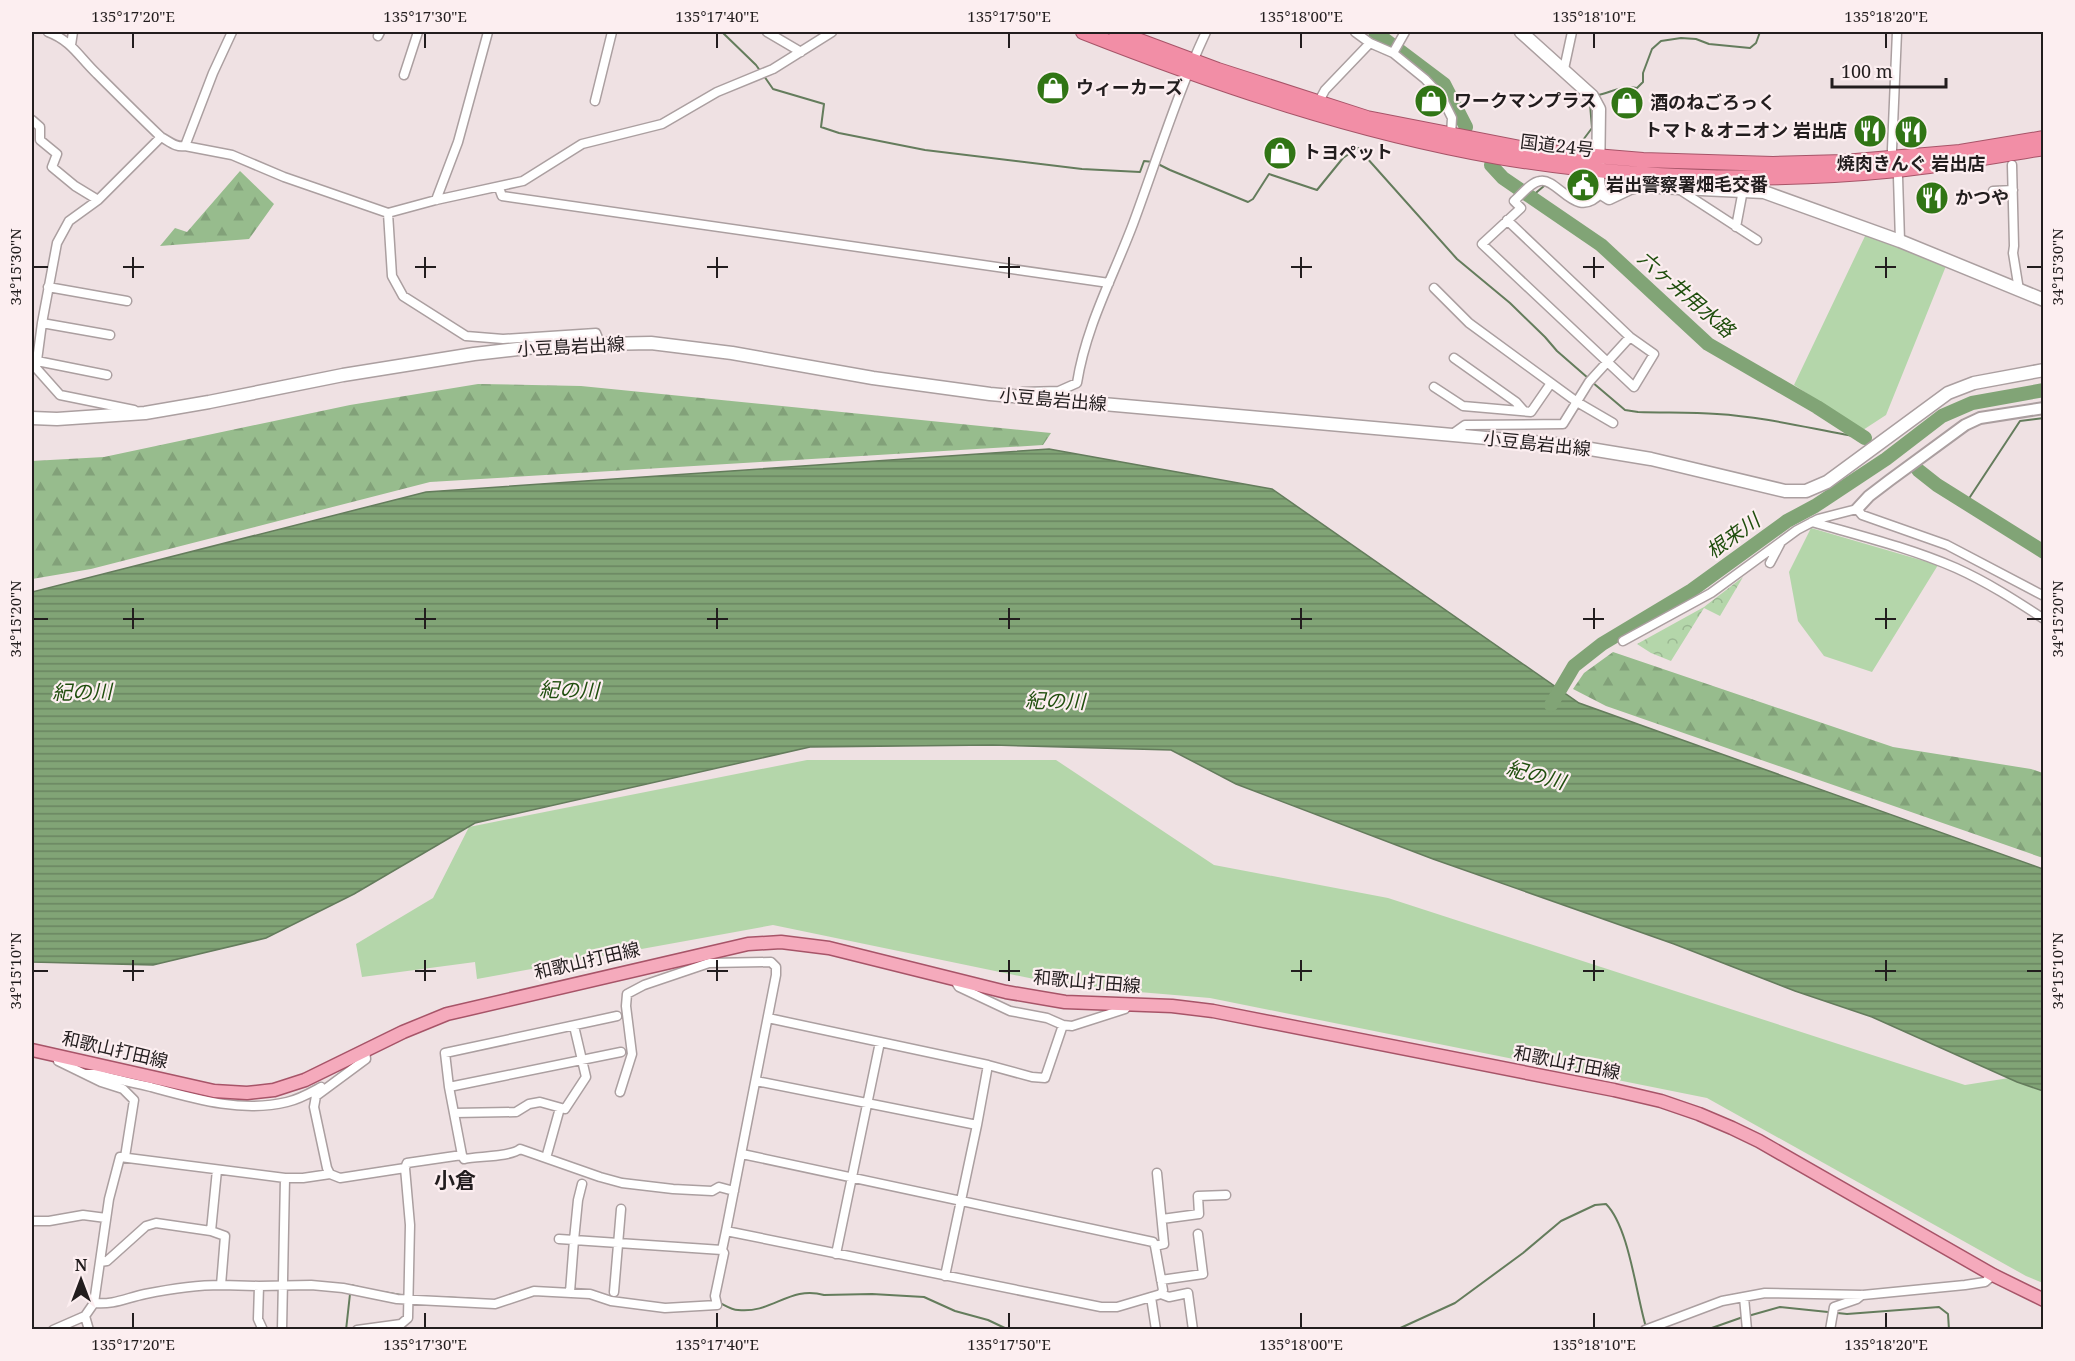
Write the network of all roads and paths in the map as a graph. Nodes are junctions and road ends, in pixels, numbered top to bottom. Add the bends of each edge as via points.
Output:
1 (48, 32) edge
2 (73, 32) edge
3 (232, 32) edge
4 (418, 32) edge
5 (488, 32) edge
6 (612, 32) edge
7 (767, 32) edge
8 (832, 32) edge
9 (1083, 32) edge
10 (1116, 32) edge
11 (1206, 32) edge
12 (1355, 32) edge
13 (1405, 32) edge
14 (1521, 32) edge
15 (1572, 32) edge
16 (1898, 32) edge
17 (1370, 43) junction
18 (71, 45) junction
19 (801, 52) junction
20 (1393, 52) junction
21 (1190, 65) junction
22 (1564, 69) junction
23 (404, 75) dead end
24 (595, 101) dead end
25 (1318, 103) junction
26 (32, 120) edge
27 (1451, 135) junction
28 (161, 137) junction
29 (2043, 138) edge
30 (185, 146) junction
31 (2043, 148) edge
32 (1600, 163) junction
33 (1895, 164) junction
34 (2012, 165) dead end
35 (499, 188) junction
36 (1676, 188) junction
37 (1743, 190) junction
38 (2013, 190) junction
39 (1993, 191) dead end
40 (1601, 193) junction
41 (98, 200) junction
42 (436, 200) junction
43 (388, 213) junction
44 (1507, 220) junction
45 (1736, 227) junction
46 (1757, 240) dead end
47 (1900, 241) junction
48 (1108, 283) junction
49 (48, 287) junction
50 (1434, 288) dead end
51 (2019, 290) junction
52 (2043, 300) edge
53 (127, 301) dead end
54 (42, 323) junction
55 (110, 335) dead end
56 (1630, 337) junction
57 (600, 343) junction
58 (1454, 358) dead end
59 (1607, 363) junction
60 (35, 365) edge
61 (2043, 370) edge
62 (107, 375) dead end
63 (1551, 383) junction
64 (1434, 387) dead end
65 (990, 394) junction
66 (1577, 402) junction
67 (2043, 408) edge
68 (1524, 411) junction
69 (145, 413) junction
70 (32, 418) edge
71 (1613, 423) dead end
72 (1450, 435) junction
73 (1857, 509) junction
74 (1812, 522) junction
75 (1780, 543) junction
76 (1770, 563) dead end
77 (2043, 596) edge
78 (2043, 618) edge
79 (1623, 641) dead end
80 (707, 957) junction
81 (958, 980) junction
82 (1128, 1005) junction
83 (617, 1016) dead end
84 (768, 1018) junction
85 (1063, 1025) junction
86 (574, 1026) junction
87 (880, 1042) junction
88 (32, 1050) edge
89 (365, 1051) junction
90 (621, 1052) dead end
91 (57, 1055) junction
92 (582, 1060) junction
93 (988, 1065) junction
94 (86, 1074) junction
95 (756, 1081) junction
96 (327, 1086) junction
97 (449, 1087) junction
98 (620, 1092) dead end
99 (867, 1103) junction
100 (560, 1108) junction
101 (454, 1113) junction
102 (977, 1125) junction
103 (742, 1154) junction
104 (462, 1155) junction
105 (125, 1157) junction
106 (546, 1158) junction
107 (405, 1168) junction
108 (217, 1170) junction
109 (1157, 1173) dead end
110 (330, 1174) junction
111 (852, 1177) junction
112 (285, 1178) junction
113 (582, 1184) dead end
114 (734, 1191) junction
115 (1226, 1195) dead end
116 (961, 1200) junction
117 (621, 1209) dead end
118 (106, 1218) junction
119 (1162, 1220) junction
120 (32, 1221) edge
121 (211, 1231) junction
122 (726, 1231) junction
123 (1198, 1234) dead end
124 (559, 1239) dead end
125 (574, 1240) junction
126 (618, 1243) junction
127 (1155, 1246) junction
128 (722, 1250) junction
129 (836, 1254) junction
130 (100, 1262) junction
131 (1993, 1275) junction
132 (945, 1276) junction
133 (1161, 1280) junction
134 (221, 1285) junction
135 (259, 1286) junction
136 (282, 1287) junction
137 (570, 1292) junction
138 (614, 1292) dead end
139 (1161, 1294) junction
140 (1863, 1294) junction
141 (1151, 1297) junction
142 (408, 1299) junction
143 (2043, 1300) edge
144 (1744, 1301) junction
145 (94, 1303) junction
146 (85, 1317) junction
147 (1747, 1327) edge
148 (53, 1329) edge
149 (88, 1329) edge
150 (263, 1329) edge
151 (282, 1329) edge
152 (357, 1329) edge
153 (1156, 1329) edge
154 (1193, 1329) edge
155 (1645, 1329) edge
156 (1830, 1329) edge

1 - 18 street
2 - 18 street
3 - 30 street
4 - 23 street
5 - 42 street via 458,142
6 - 24 street
7 - 19 street
8 - 19 street
9 - 21 highway, 国道24号
10 - 21 highway, 国道24号
11 - 21 street
12 - 17 street
13 - 20 street
14 - 22 main road
15 - 22 street
16 - 33 street
17 - 20 street
17 - 25 street via 1325,90
18 - 28 street
19 - 35 street via 773,69 717,92 662,124 582,144 524,181
20 - 27 street via 1441,96 1452,118
21 - 25 highway, 国道24号
21 - 32 highway, 国道24号 via 1359,126 1498,157
21 - 48 street
22 - 32 main road via 1592,96 1599,109
25 - 27 highway, 国道24号 via 1367,118
26 - 41 street via 40,127 40,140 57,154 52,167
27 - 32 highway, 国道24号
28 - 30 street
28 - 41 street
29 - 33 highway, 国道24号
30 - 43 street via 232,155
31 - 33 highway, 国道24号 via 1965,162
32 - 33 highway, 国道24号 via 1686,175 1774,177
32 - 40 main road
33 - 47 street
34 - 38 street
35 - 42 street
35 - 48 street via 502,196
36 - 37 main road
36 - 40 main road via 1638,186 1609,198
36 - 45 street
37 - 45 street
37 - 47 main road via 1764,192
38 - 39 street
38 - 51 street via 2013,254
40 - 44 street via 1595,200 1583,203 1542,180 1514,201 1521,208
41 - 49 street via 69,221 57,243
42 - 43 street
43 - 57 street via 392,276 403,296 466,336 503,339 596,333
44 - 56 street
44 - 59 street via 1482,244
45 - 46 street
47 - 51 main road
48 - 65 street via 1087,338 1077,383 1059,391
49 - 53 street
49 - 54 street
50 - 63 street via 1469,323
51 - 52 main road
54 - 55 street
54 - 60 street
56 - 59 street
56 - 59 street via 1654,354 1634,387
57 - 65 main road, 小豆島岩出線 via 651,343 732,353
57 - 69 main road, 小豆島岩出線 via 474,354
58 - 68 street
59 - 66 street
60 - 62 street
60 - 69 street via 60,395
61 - 72 main road, 小豆島岩出線 via 1974,383 1948,393 1827,482 1806,491 1785,491 1651,459 1566,445
63 - 66 street
63 - 68 street via 1531,412
64 - 68 street via 1462,406
65 - 72 main road, 小豆島岩出線
66 - 71 street
66 - 72 street via 1563,424 1465,425
67 - 73 street via 1980,418 1965,425
69 - 70 main road, 小豆島岩出線
73 - 74 street
73 - 77 street via 1862,515 1947,545
74 - 75 street
74 - 78 street via 1957,568
75 - 76 street
75 - 79 street via 1711,593
80 - 81 main road, 和歌山打田線 via 748,944 781,942 829,948
80 - 84 street via 771,962 776,967
80 - 89 main road, 和歌山打田線 via 447,1014
80 - 98 street via 627,994 632,1054
81 - 82 main road, 和歌山打田線 via 1065,1002
81 - 85 street via 959,987 1010,1011
82 - 85 street via 1125,1010 1072,1026
82 - 131 main road, 和歌山打田線 via 1213,1011 1661,1101 1759,1141
83 - 86 street
84 - 87 street
84 - 95 street
85 - 93 street via 1045,1078
86 - 92 street
86 - 97 street via 445,1053
87 - 93 street
87 - 99 street
88 - 91 main road, 和歌山打田線
89 - 91 main road, 和歌山打田線 via 305,1080 248,1093 214,1091
89 - 96 street via 366,1059
90 - 92 street
91 - 94 street via 57,1061
92 - 97 street
92 - 100 street via 586,1077 565,1109
93 - 102 street
94 - 96 street via 240,1107 288,1102
94 - 105 street via 123,1089 134,1100
95 - 99 street
95 - 103 street
96 - 110 street via 316,1096 314,1107
97 - 101 street
99 - 102 street
99 - 111 street
100 - 101 street via 540,1102 516,1112
100 - 106 street
101 - 104 street
102 - 116 street
103 - 111 street
103 - 114 street
104 - 106 street via 464,1159 513,1154 520,1149
104 - 107 street via 407,1163
105 - 108 street
105 - 118 street via 120,1157
106 - 114 street via 640,1186 712,1191 718,1187
107 - 110 street via 340,1178
107 - 142 street via 410,1225
108 - 112 street
108 - 121 street
109 - 119 street
110 - 112 street
111 - 116 street
111 - 129 street
112 - 136 street
113 - 125 street
114 - 122 street
115 - 119 street via 1198,1196 1199,1214
116 - 127 street via 1153,1242
116 - 132 street
117 - 126 street
118 - 120 street via 83,1215
118 - 130 street
119 - 127 street via 1164,1244
121 - 130 street via 156,1223 146,1226 107,1261
121 - 134 street via 225,1236
122 - 128 street
122 - 129 street
123 - 133 street via 1203,1274
124 - 125 street
125 - 126 street
125 - 137 street
126 - 128 street
126 - 138 street
127 - 133 street
128 - 137 street via 717,1305 665,1308
129 - 132 street
130 - 145 street
131 - 140 street via 1986,1282
131 - 143 main road, 和歌山打田線
132 - 141 street via 1101,1307 1117,1307
133 - 139 street
134 - 135 street
134 - 145 street via 144,1294 114,1304
135 - 136 street
135 - 150 street via 258,1319
136 - 142 street via 343,1288
136 - 151 street
137 - 142 street via 534,1291 495,1304
139 - 141 street
139 - 154 street via 1168,1297 1188,1293
140 - 144 street via 1765,1293
140 - 156 street via 1834,1307
141 - 153 street
142 - 152 street via 408,1318 401,1324
144 - 147 street
144 - 155 street via 1722,1301
145 - 146 street
146 - 148 street
146 - 149 street

